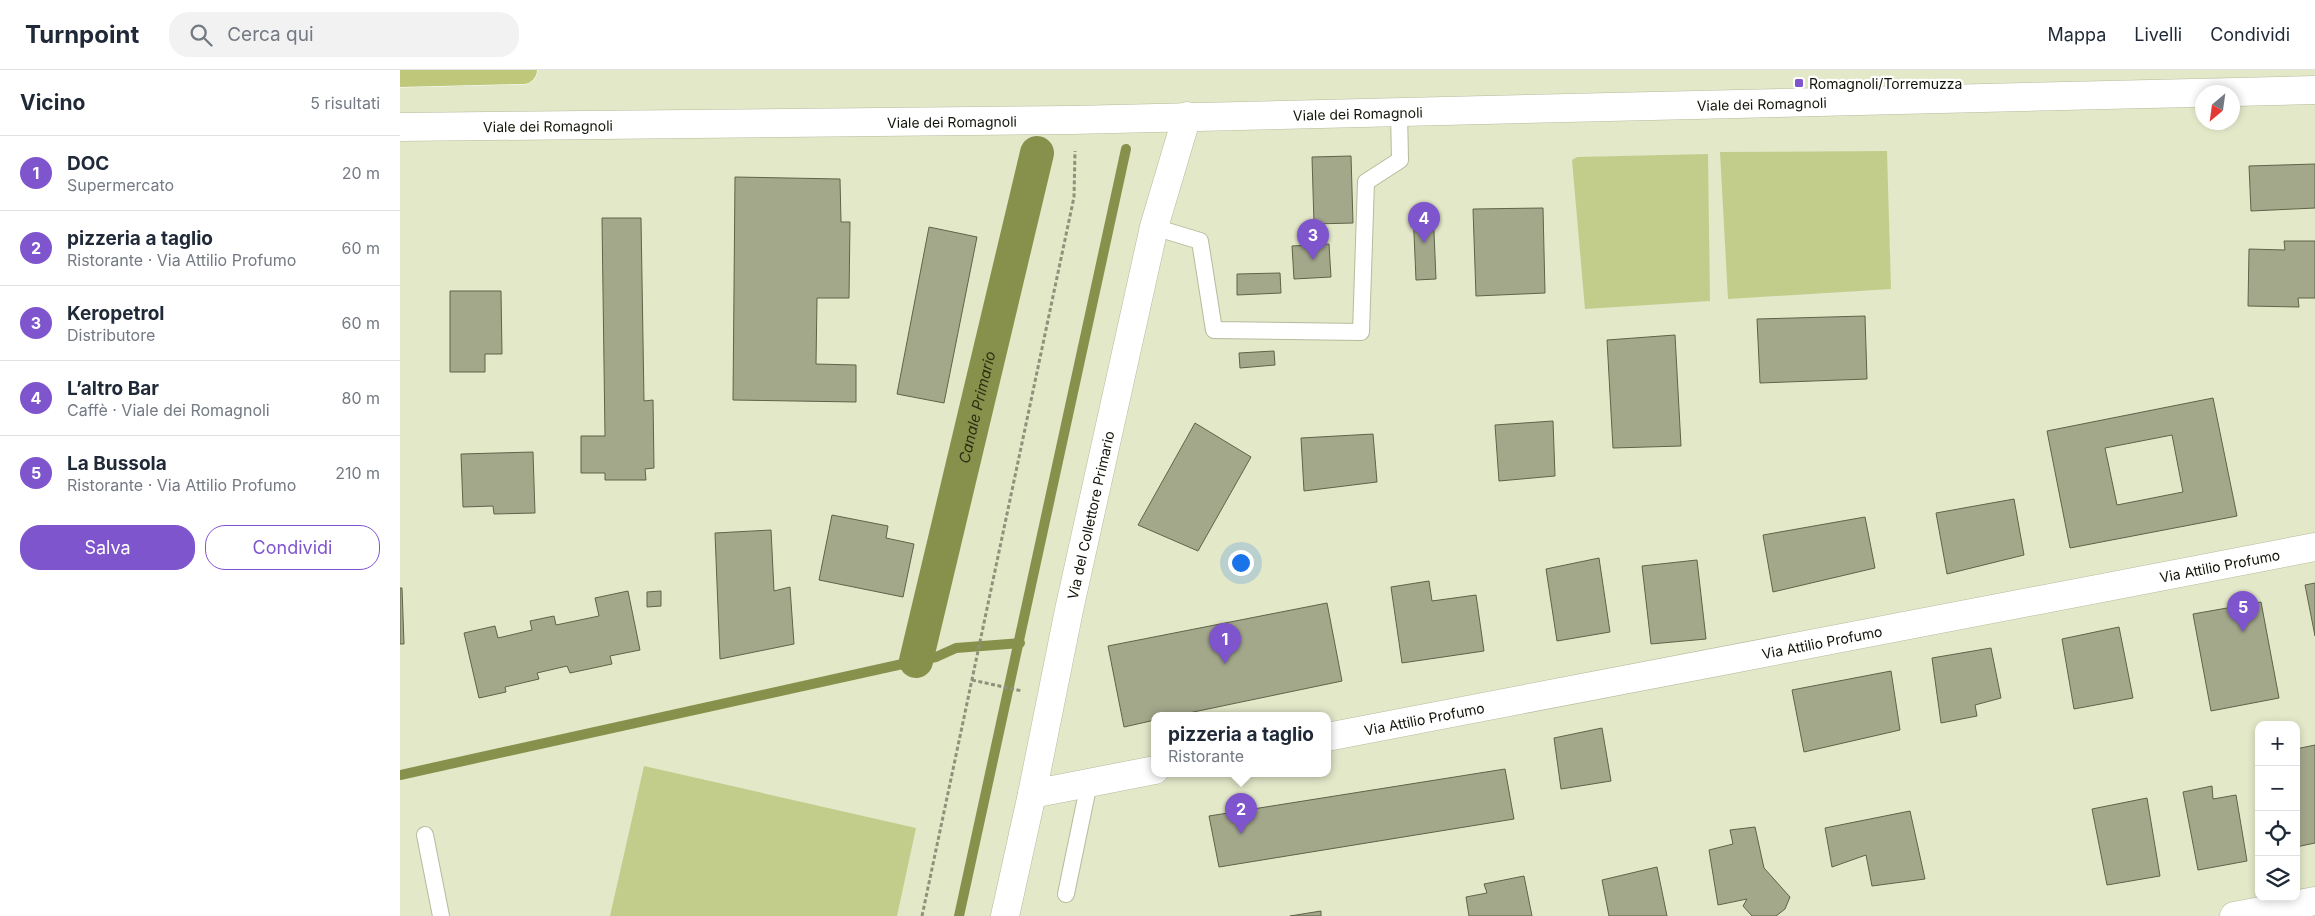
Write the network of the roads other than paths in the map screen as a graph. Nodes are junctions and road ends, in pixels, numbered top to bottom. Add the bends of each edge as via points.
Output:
1 (523, 70) edge
2 (400, 73) edge
3 (2315, 90) edge
4 (1399, 111) junction
5 (1187, 116) junction
6 (400, 127) edge
7 (1154, 227) junction
8 (2315, 547) edge
9 (1331, 736) edge
10 (1151, 771) edge
11 (1089, 783) junction
12 (1032, 794) junction
13 (425, 834) dead end
14 (1066, 894) dead end
15 (2315, 901) edge
16 (441, 916) edge
17 (1005, 916) edge
18 (2234, 916) edge

1 - 2 main road
3 - 4 street, Viale dei Romagnoli
4 - 5 street, Viale dei Romagnoli
4 - 7 lane via 1400,160 1366,182 1361,332 1214,330 1200,241
5 - 6 street, Viale dei Romagnoli
5 - 7 street, Via del Collettore Primario
7 - 12 street, Via del Collettore Primario via 1050,697
8 - 9 street, Via Attilio Profumo
10 - 11 street
11 - 12 street
11 - 14 lane
12 - 17 street, Via del Collettore Primario
13 - 16 lane
15 - 18 street

